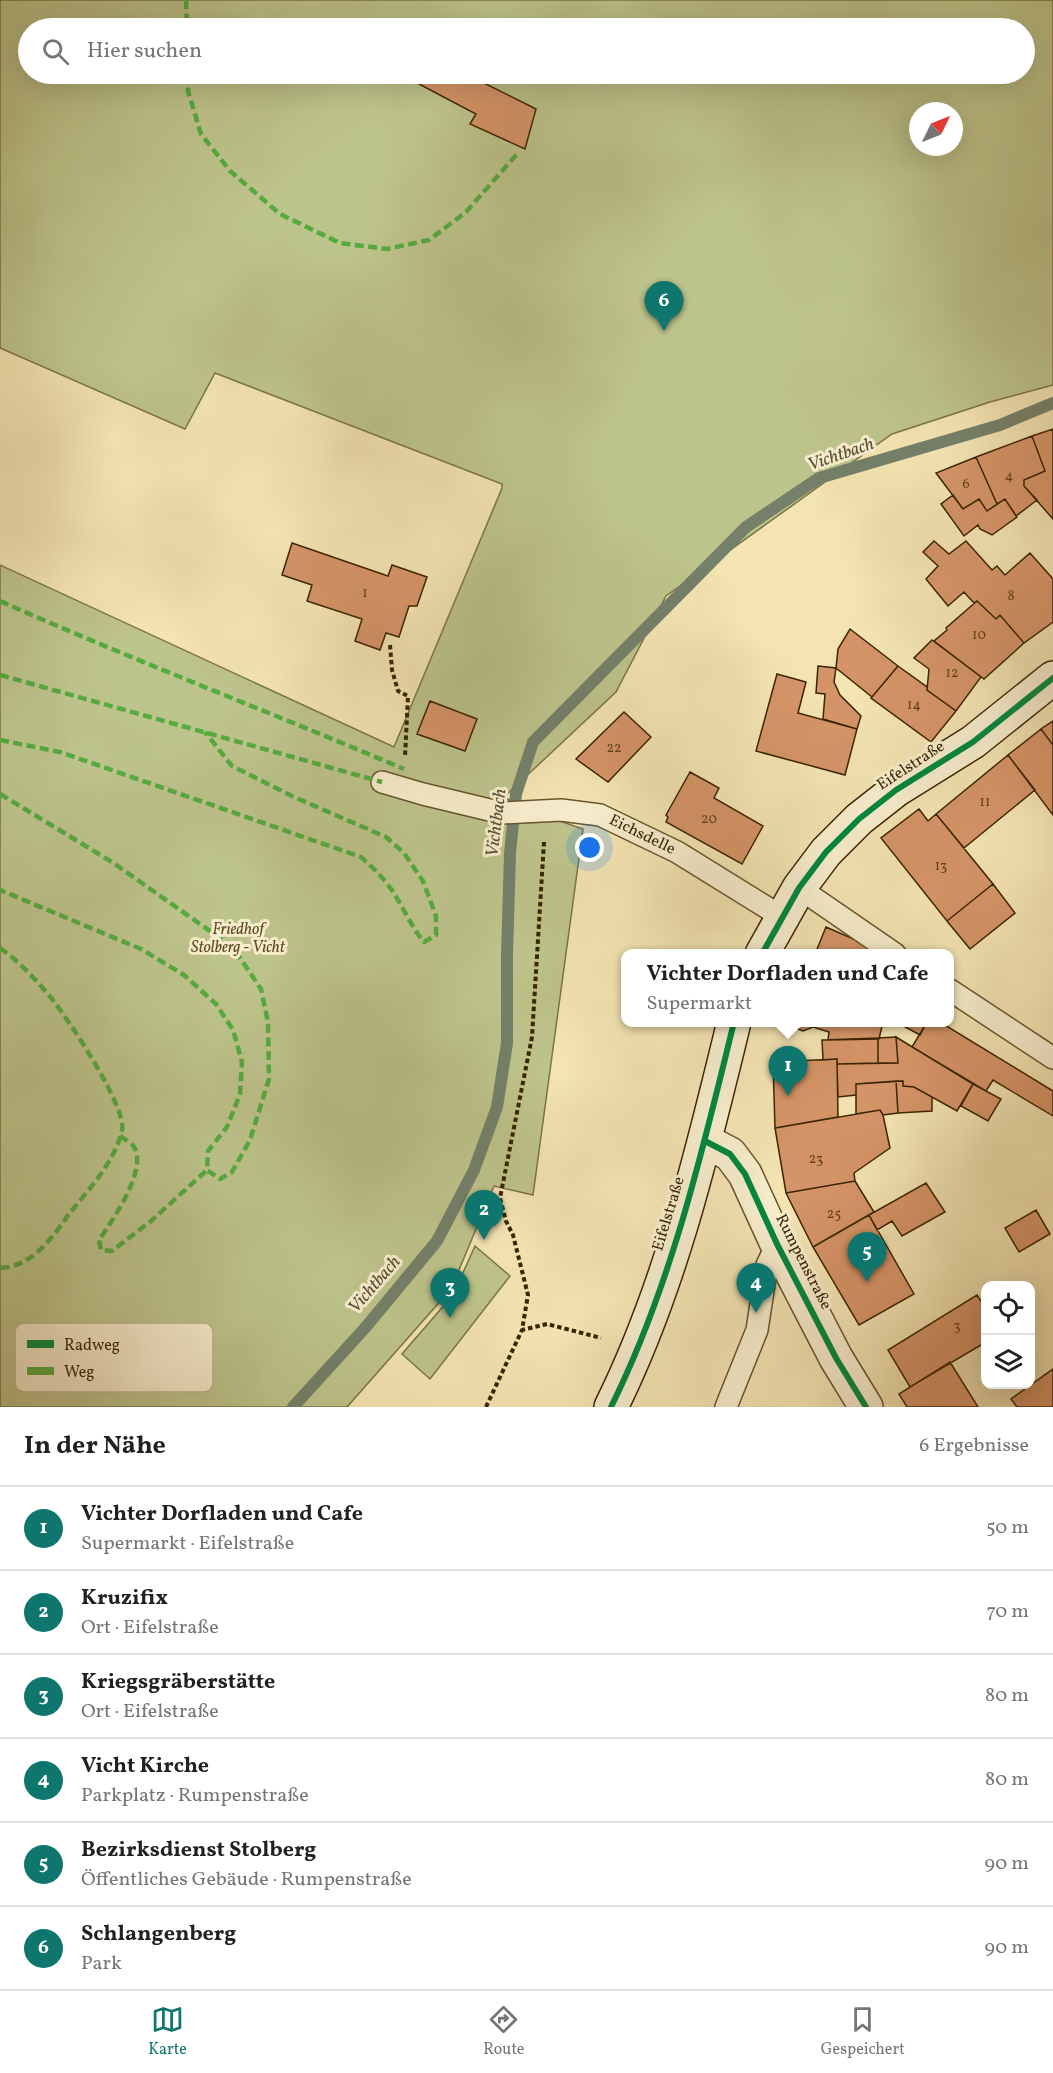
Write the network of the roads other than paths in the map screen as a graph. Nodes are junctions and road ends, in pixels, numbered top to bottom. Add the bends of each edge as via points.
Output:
1 (1053, 678) edge
2 (382, 782) dead end
3 (799, 888) junction
4 (782, 917) junction
5 (765, 949) edge
6 (888, 949) edge
7 (954, 993) edge
8 (733, 1027) edge
9 (1053, 1058) edge
10 (705, 1141) junction
11 (777, 1244) junction
12 (611, 1407) edge
13 (726, 1407) edge
14 (866, 1407) edge

1 - 3 main road, Eifelstraße via 973,742 896,790 859,819 826,852
2 - 4 lane, Eichsdelle via 502,813 553,810 600,815 677,852
3 - 4 main road, Eifelstraße
3 - 6 lane
4 - 5 main road, Eifelstraße
7 - 9 lane
8 - 10 main road, Eifelstraße
10 - 11 main road, Rumpenstraße via 730,1154 745,1173
10 - 12 main road, Eifelstraße via 661,1291
11 - 13 lane via 767,1265 757,1330
11 - 14 main road, Rumpenstraße

